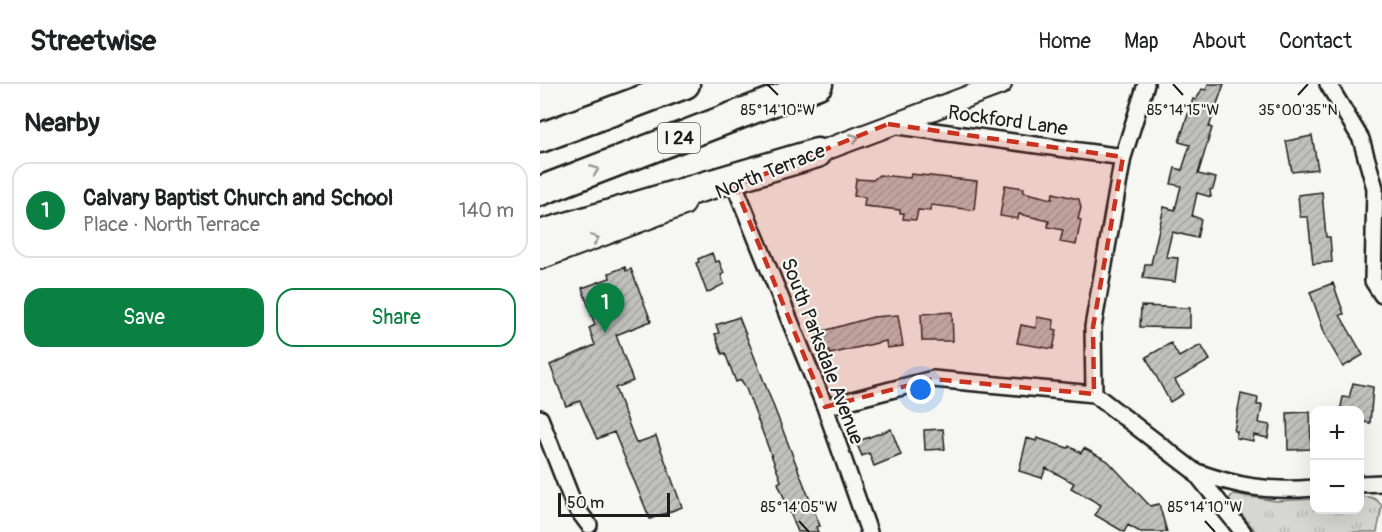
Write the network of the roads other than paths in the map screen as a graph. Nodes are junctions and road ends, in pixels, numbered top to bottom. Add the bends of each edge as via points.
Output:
1 (685, 84) edge
2 (818, 84) edge
3 (1001, 84) edge
4 (1146, 84) edge
5 (1328, 84) edge
6 (888, 124) junction
7 (540, 138) edge
8 (817, 153) junction
9 (1123, 157) junction
10 (735, 186) junction
11 (1379, 186) edge
12 (540, 191) edge
13 (540, 235) edge
14 (540, 259) edge
15 (1382, 295) edge
16 (1094, 394) junction
17 (825, 407) junction
18 (540, 418) edge
19 (1194, 471) junction
20 (1382, 483) edge
21 (1364, 484) edge
22 (1310, 488) edge
23 (589, 525) dead end
24 (869, 532) edge
25 (1243, 532) edge

1 - 7 highway, I 24
12 -> 2 highway, I 24
3 - 6 street, North Terrace
4 - 9 street
5 - 11 street via 1361,139
8 -> 6 street, North Terrace
6 - 9 street, Rockford Lane
8 - 10 street, North Terrace
8 - 13 highway
9 - 16 street via 1094,327
14 -> 10 street, North Terrace
10 - 17 street, South Parksdale Avenue
11 - 15 street via 1372,281
16 - 17 street via 933,379
16 - 19 street
17 - 24 street, South Parksdale Avenue
18 - 23 street via 574,505
19 - 22 street via 1231,484 1266,489
19 - 25 street
20 - 21 street

